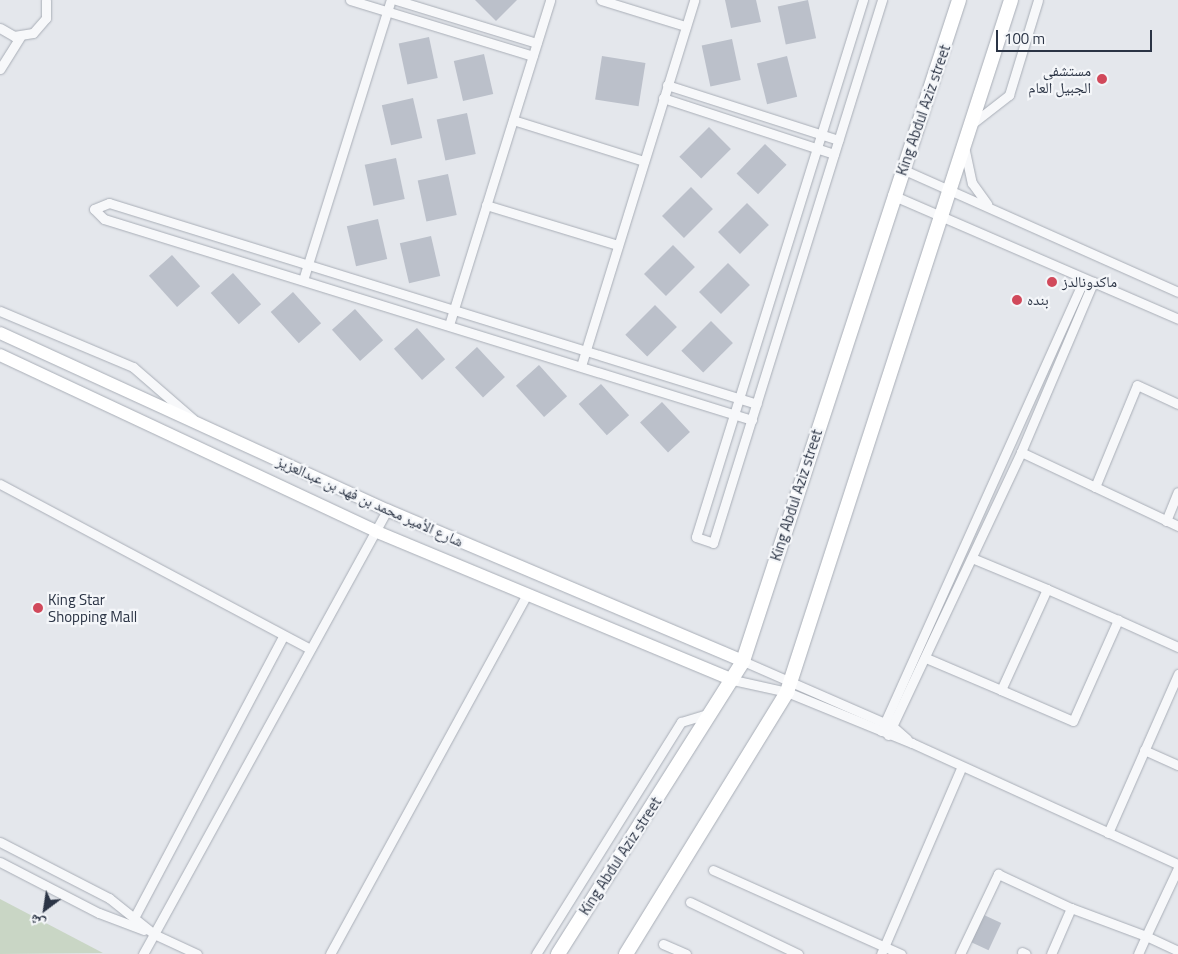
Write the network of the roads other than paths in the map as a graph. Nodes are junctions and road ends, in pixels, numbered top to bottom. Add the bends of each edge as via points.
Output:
1 (350, 0) edge
2 (391, 0) edge
3 (396, 0) edge
4 (550, 0) edge
5 (601, 0) edge
6 (694, 0) edge
7 (863, 0) edge
8 (882, 0) edge
9 (959, 0) edge
10 (1011, 0) edge
11 (1038, 0) edge
12 (48, 2) edge
13 (388, 11) junction
14 (685, 26) junction
15 (0, 28) edge
16 (20, 37) junction
17 (537, 43) junction
18 (533, 56) junction
19 (0, 69) edge
20 (668, 85) junction
21 (663, 98) junction
22 (513, 120) junction
23 (973, 123) junction
24 (821, 134) junction
25 (838, 140) junction
26 (817, 148) junction
27 (965, 151) junction
28 (834, 154) junction
29 (644, 161) junction
30 (902, 169) junction
31 (951, 191) junction
32 (892, 195) junction
33 (486, 204) junction
34 (990, 208) junction
35 (944, 215) junction
36 (618, 245) junction
37 (308, 265) junction
38 (304, 280) junction
39 (1088, 281) junction
40 (1178, 292) edge
41 (454, 310) junction
42 (0, 311) edge
43 (1178, 319) edge
44 (449, 325) junction
45 (0, 333) edge
46 (586, 351) junction
47 (0, 355) edge
48 (581, 366) junction
49 (740, 398) junction
50 (757, 404) junction
51 (1178, 404) edge
52 (735, 414) junction
53 (752, 420) junction
54 (199, 424) junction
55 (1021, 452) junction
56 (0, 484) edge
57 (1095, 487) junction
58 (1178, 492) edge
59 (387, 510) junction
60 (1166, 520) junction
61 (1178, 526) edge
62 (375, 531) junction
63 (972, 558) junction
64 (1047, 589) junction
65 (527, 594) junction
66 (1118, 620) junction
67 (283, 637) junction
68 (1178, 647) edge
69 (308, 648) junction
70 (926, 658) junction
71 (743, 661) junction
72 (1178, 674) edge
73 (733, 680) junction
74 (789, 686) junction
75 (1001, 690) junction
76 (715, 711) junction
77 (886, 729) junction
78 (1144, 750) junction
79 (1178, 765) edge
80 (961, 768) junction
81 (1108, 833) junction
82 (0, 842) edge
83 (0, 862) edge
84 (1178, 864) edge
85 (1178, 868) edge
86 (713, 870) dead end
87 (690, 902) dead end
88 (1071, 908) junction
89 (134, 918) junction
90 (154, 934) junction
91 (1146, 936) junction
92 (663, 944) dead end
93 (882, 950) edge
94 (1178, 951) edge
95 (143, 954) edge
96 (197, 954) edge
97 (330, 954) edge
98 (536, 954) edge
99 (558, 954) edge
100 (626, 954) edge
101 (686, 954) edge
102 (798, 954) edge
103 (901, 954) edge
104 (960, 954) edge
105 (1051, 954) edge
106 (1138, 954) edge

1 - 13 street
2 - 13 street
3 - 17 street
4 - 17 street
5 - 14 street
6 - 14 street
7 - 24 street
8 - 25 street
9 - 30 main road, King Abdul Aziz street
10 - 23 main road
11 - 23 street via 1009,95
12 - 16 street via 43,24
13 - 18 street
13 - 37 street
14 - 20 street
15 - 16 street
16 - 19 street
17 - 18 street
18 - 22 street
20 - 21 street
20 - 24 street
21 - 26 street
21 - 29 street
22 - 29 street
22 - 33 street
23 - 27 main road
24 - 25 street
24 - 26 street
25 - 28 street
26 - 28 street
26 - 49 street
27 - 31 main road
27 - 34 street via 972,183
28 - 50 street
29 - 36 street
30 - 31 street
30 - 32 main road, King Abdul Aziz street
31 - 34 street
31 - 35 main road
32 - 35 street
32 - 71 main road, King Abdul Aziz street
33 - 36 street
33 - 41 street
34 - 40 street
35 - 39 street
35 - 74 main road
36 - 46 street
37 - 38 street
37 - 38 street via 109,203 94,209 104,218
37 - 41 street
38 - 44 street
39 - 43 street
39 - 55 street
39 - 77 street
41 - 44 street
41 - 46 street
42 - 54 street via 133,367
44 - 48 street
45 - 54 main road, شارع الأمير محمد بن فهد بن عبدالعزيز
46 - 48 street
46 - 49 street
47 - 62 main road, شارع الأمير محمد بن فهد بن عبدالعزيز
48 - 52 street
49 - 50 street
49 - 52 street
50 - 53 street
51 - 57 street via 1137,385
52 - 53 street
52 - 53 street via 696,537 713,543
54 - 59 main road, شارع الأمير محمد بن فهد بن عبدالعزيز
55 - 57 street
55 - 63 street
56 - 67 street
57 - 60 street
58 - 60 street
59 - 62 street
59 - 71 main road, شارع الأمير محمد بن فهد بن عبدالعزيز
60 - 61 street
62 - 65 main road, شارع الأمير محمد بن فهد بن عبدالعزيز
62 - 69 street
63 - 64 street
63 - 70 street
64 - 66 street
64 - 75 street
65 - 73 main road, شارع الأمير محمد بن فهد بن عبدالعزيز
65 - 97 street
66 - 68 street
66 - 75 street via 1073,721
67 - 69 street
67 - 89 street
69 - 90 street
70 - 75 street
70 - 77 street
71 - 73 main road, King Abdul Aziz street
71 - 74 street
72 - 78 street
73 - 74 street
73 - 76 main road, King Abdul Aziz street
74 - 77 street
74 - 100 main road
76 - 98 street via 681,722
76 - 99 main road, King Abdul Aziz street
77 - 80 street
78 - 79 street
78 - 81 street
80 - 81 street
80 - 93 street
81 - 84 street
82 - 89 street via 109,898
83 - 90 street via 99,913
85 - 91 street
86 - 93 street
87 - 102 street
88 - 91 street
88 - 104 street via 998,874
88 - 105 street
89 - 90 street
90 - 95 street
90 - 96 street
91 - 94 street
91 - 106 street
92 - 101 street
93 - 103 street

